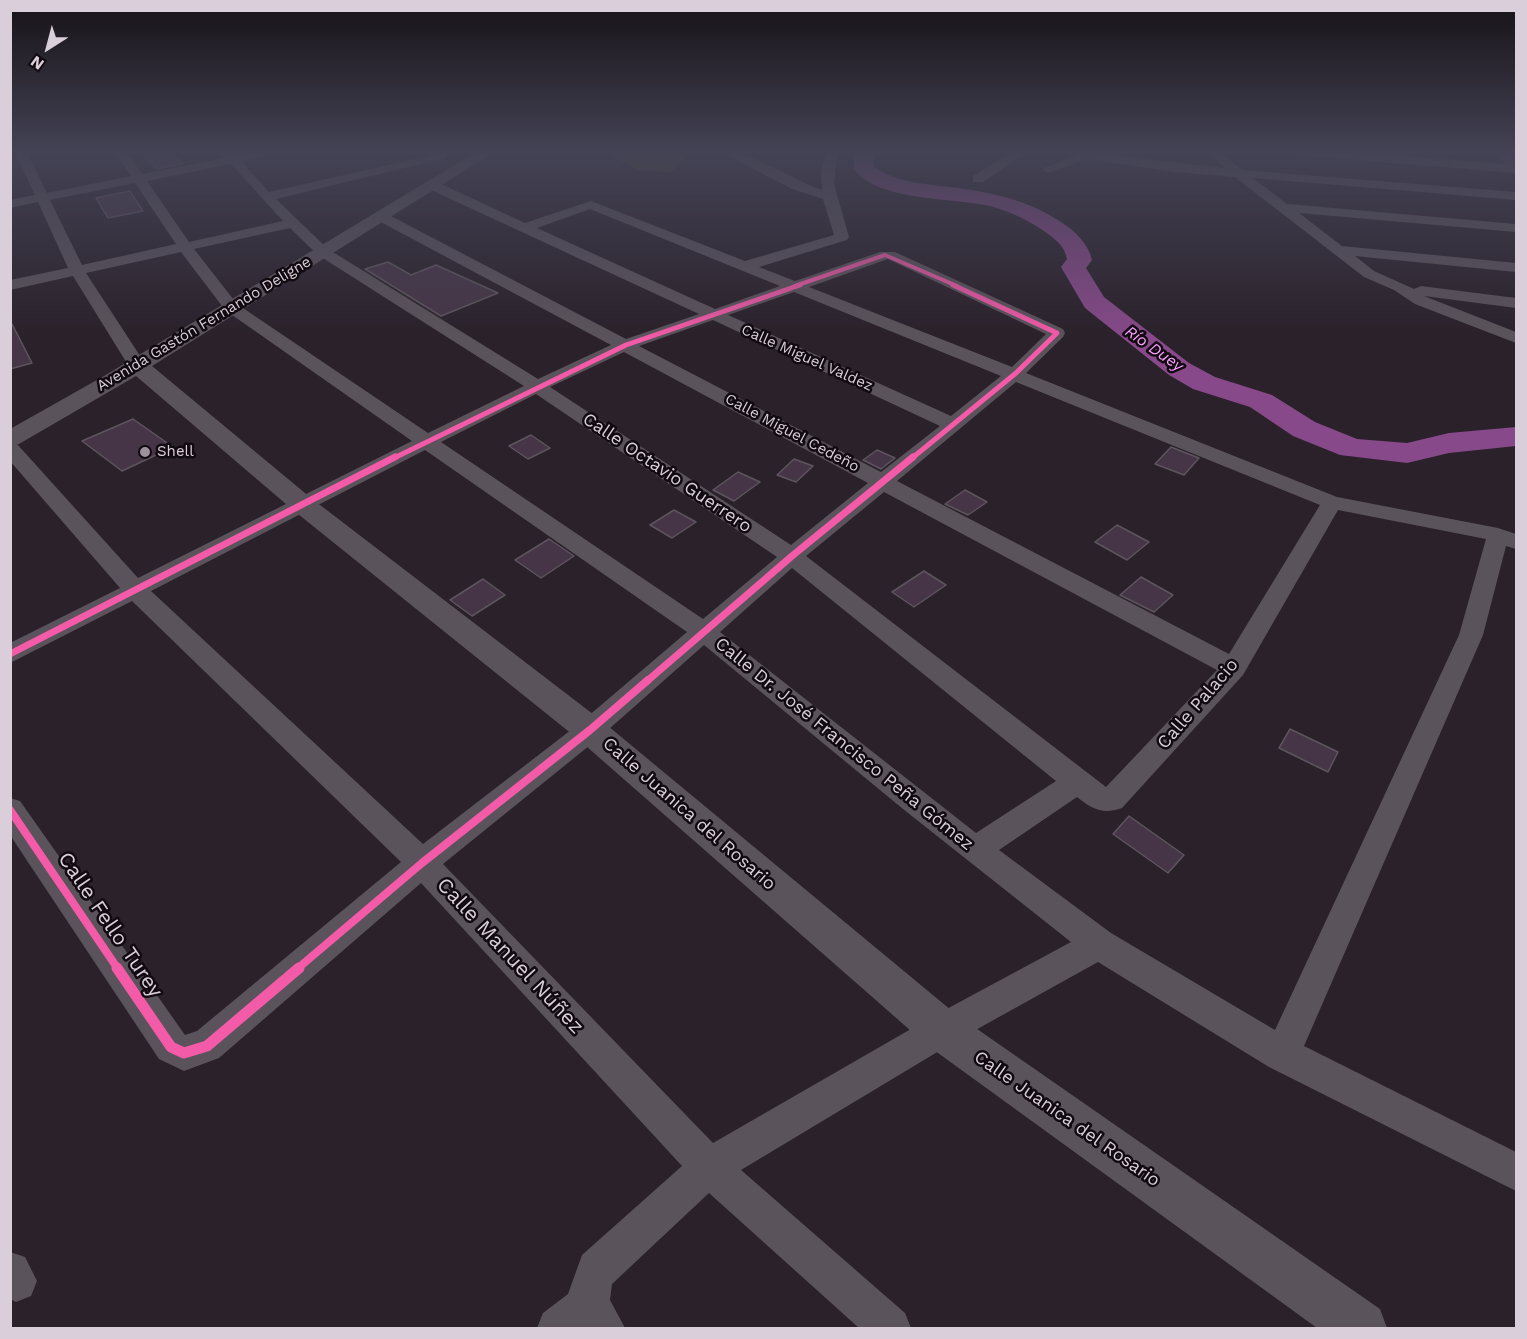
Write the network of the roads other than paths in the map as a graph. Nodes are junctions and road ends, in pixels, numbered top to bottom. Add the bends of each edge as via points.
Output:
1 (48, 213) edge
2 (163, 213) edge
3 (284, 213) edge
4 (388, 213) edge
5 (496, 213) edge
6 (563, 213) edge
7 (612, 213) edge
8 (833, 213) edge
9 (1290, 213) edge
10 (1347, 213) edge
11 (382, 217) junction
12 (294, 223) junction
13 (526, 227) junction
14 (1516, 228) edge
15 (185, 247) junction
16 (1339, 250) junction
17 (322, 252) junction
18 (742, 267) junction
19 (1516, 267) edge
20 (77, 270) junction
21 (10, 285) edge
22 (794, 287) junction
23 (1400, 287) junction
24 (1516, 303) edge
25 (231, 307) junction
26 (712, 315) junction
27 (1516, 338) edge
28 (626, 345) junction
29 (137, 365) junction
30 (1016, 373) junction
31 (537, 386) junction
32 (952, 424) junction
33 (10, 439) edge
34 (427, 442) junction
35 (10, 448) edge
36 (886, 482) junction
37 (1332, 502) junction
38 (302, 504) junction
39 (1507, 539) edge
40 (792, 556) junction
41 (136, 591) junction
42 (704, 632) junction
43 (10, 654) edge
44 (1234, 668) junction
45 (590, 730) junction
46 (1077, 782) junction
47 (1107, 802) joint
48 (10, 810) edge
49 (976, 849) junction
50 (422, 863) junction
51 (1099, 944) junction
52 (942, 1030) junction
53 (1282, 1054) junction
54 (710, 1167) junction
55 (1516, 1173) edge
56 (583, 1321) edge
57 (890, 1329) edge
58 (1361, 1329) edge

1 - 20 street, Calle Juanica del Rosario
2 - 15 street, Calle Dr. José Francisco Peña Gómez
3 - 12 street, Calle Octavio Guerrero
4 - 11 street, Avenida Gastón Fernando Deligne
5 - 13 street, Calle Miguel Valdez
6 - 13 street
7 - 18 street
8 - 18 street via 842,237
9 - 16 street
10 - 14 street
11 - 17 street, Avenida Gastón Fernando Deligne
11 - 28 street, Calle Miguel Cedeño
12 - 15 street
12 - 17 street, Calle Octavio Guerrero
13 - 26 street, Calle Miguel Valdez
15 - 20 street
15 - 25 street, Calle Dr. José Francisco Peña Gómez
16 - 19 street
16 - 23 street via 1369,274
17 - 25 street, Avenida Gastón Fernando Deligne
17 - 31 street, Calle Octavio Guerrero
18 - 22 street
20 - 21 street
20 - 29 street, Calle Juanica del Rosario
22 - 26 street
22 - 30 street
22 - 30 street via 890,255 1057,333
23 - 24 street
23 - 27 street via 1421,301
25 - 29 street, Avenida Gastón Fernando Deligne
25 - 34 street, Calle Dr. José Francisco Peña Gómez
26 - 28 street
26 - 32 street, Calle Miguel Valdez
28 - 31 street
28 - 36 street, Calle Miguel Cedeño
29 - 33 street, Avenida Gastón Fernando Deligne
29 - 38 street, Calle Juanica del Rosario
30 - 32 street
30 - 37 street
31 - 34 street
31 - 40 street, Calle Octavio Guerrero
32 - 36 street
34 - 38 street
34 - 42 street, Calle Dr. José Francisco Peña Gómez
35 - 41 street, Calle Manuel Núñez
36 - 40 street
36 - 44 street, Calle Miguel Cedeño
37 - 39 street
37 - 44 street, Calle Palacio
38 - 41 street
38 - 45 street, Calle Juanica del Rosario
39 - 53 street via 1471,635
40 - 42 street
40 - 46 street, Calle Octavio Guerrero
41 - 43 street
41 - 50 street, Calle Manuel Núñez
42 - 45 street
42 - 49 street, Calle Dr. José Francisco Peña Gómez
44 - 47 street, Calle Palacio
45 - 50 street
45 - 52 street, Calle Juanica del Rosario
46 - 47 street, Calle Octavio Guerrero
46 - 49 street
48 - 50 street, Calle Fello Turey via 171,1047 184,1053 207,1046
49 - 51 street, Calle Dr. José Francisco Peña Gómez
50 - 54 street, Calle Manuel Núñez
51 - 52 street
51 - 53 street, Calle Dr. José Francisco Peña Gómez
52 - 54 street
52 - 58 street, Calle Juanica del Rosario
53 - 55 street, Calle Dr. José Francisco Peña Gómez
54 - 56 street via 597,1270 588,1289
54 - 57 street, Calle Manuel Núñez

